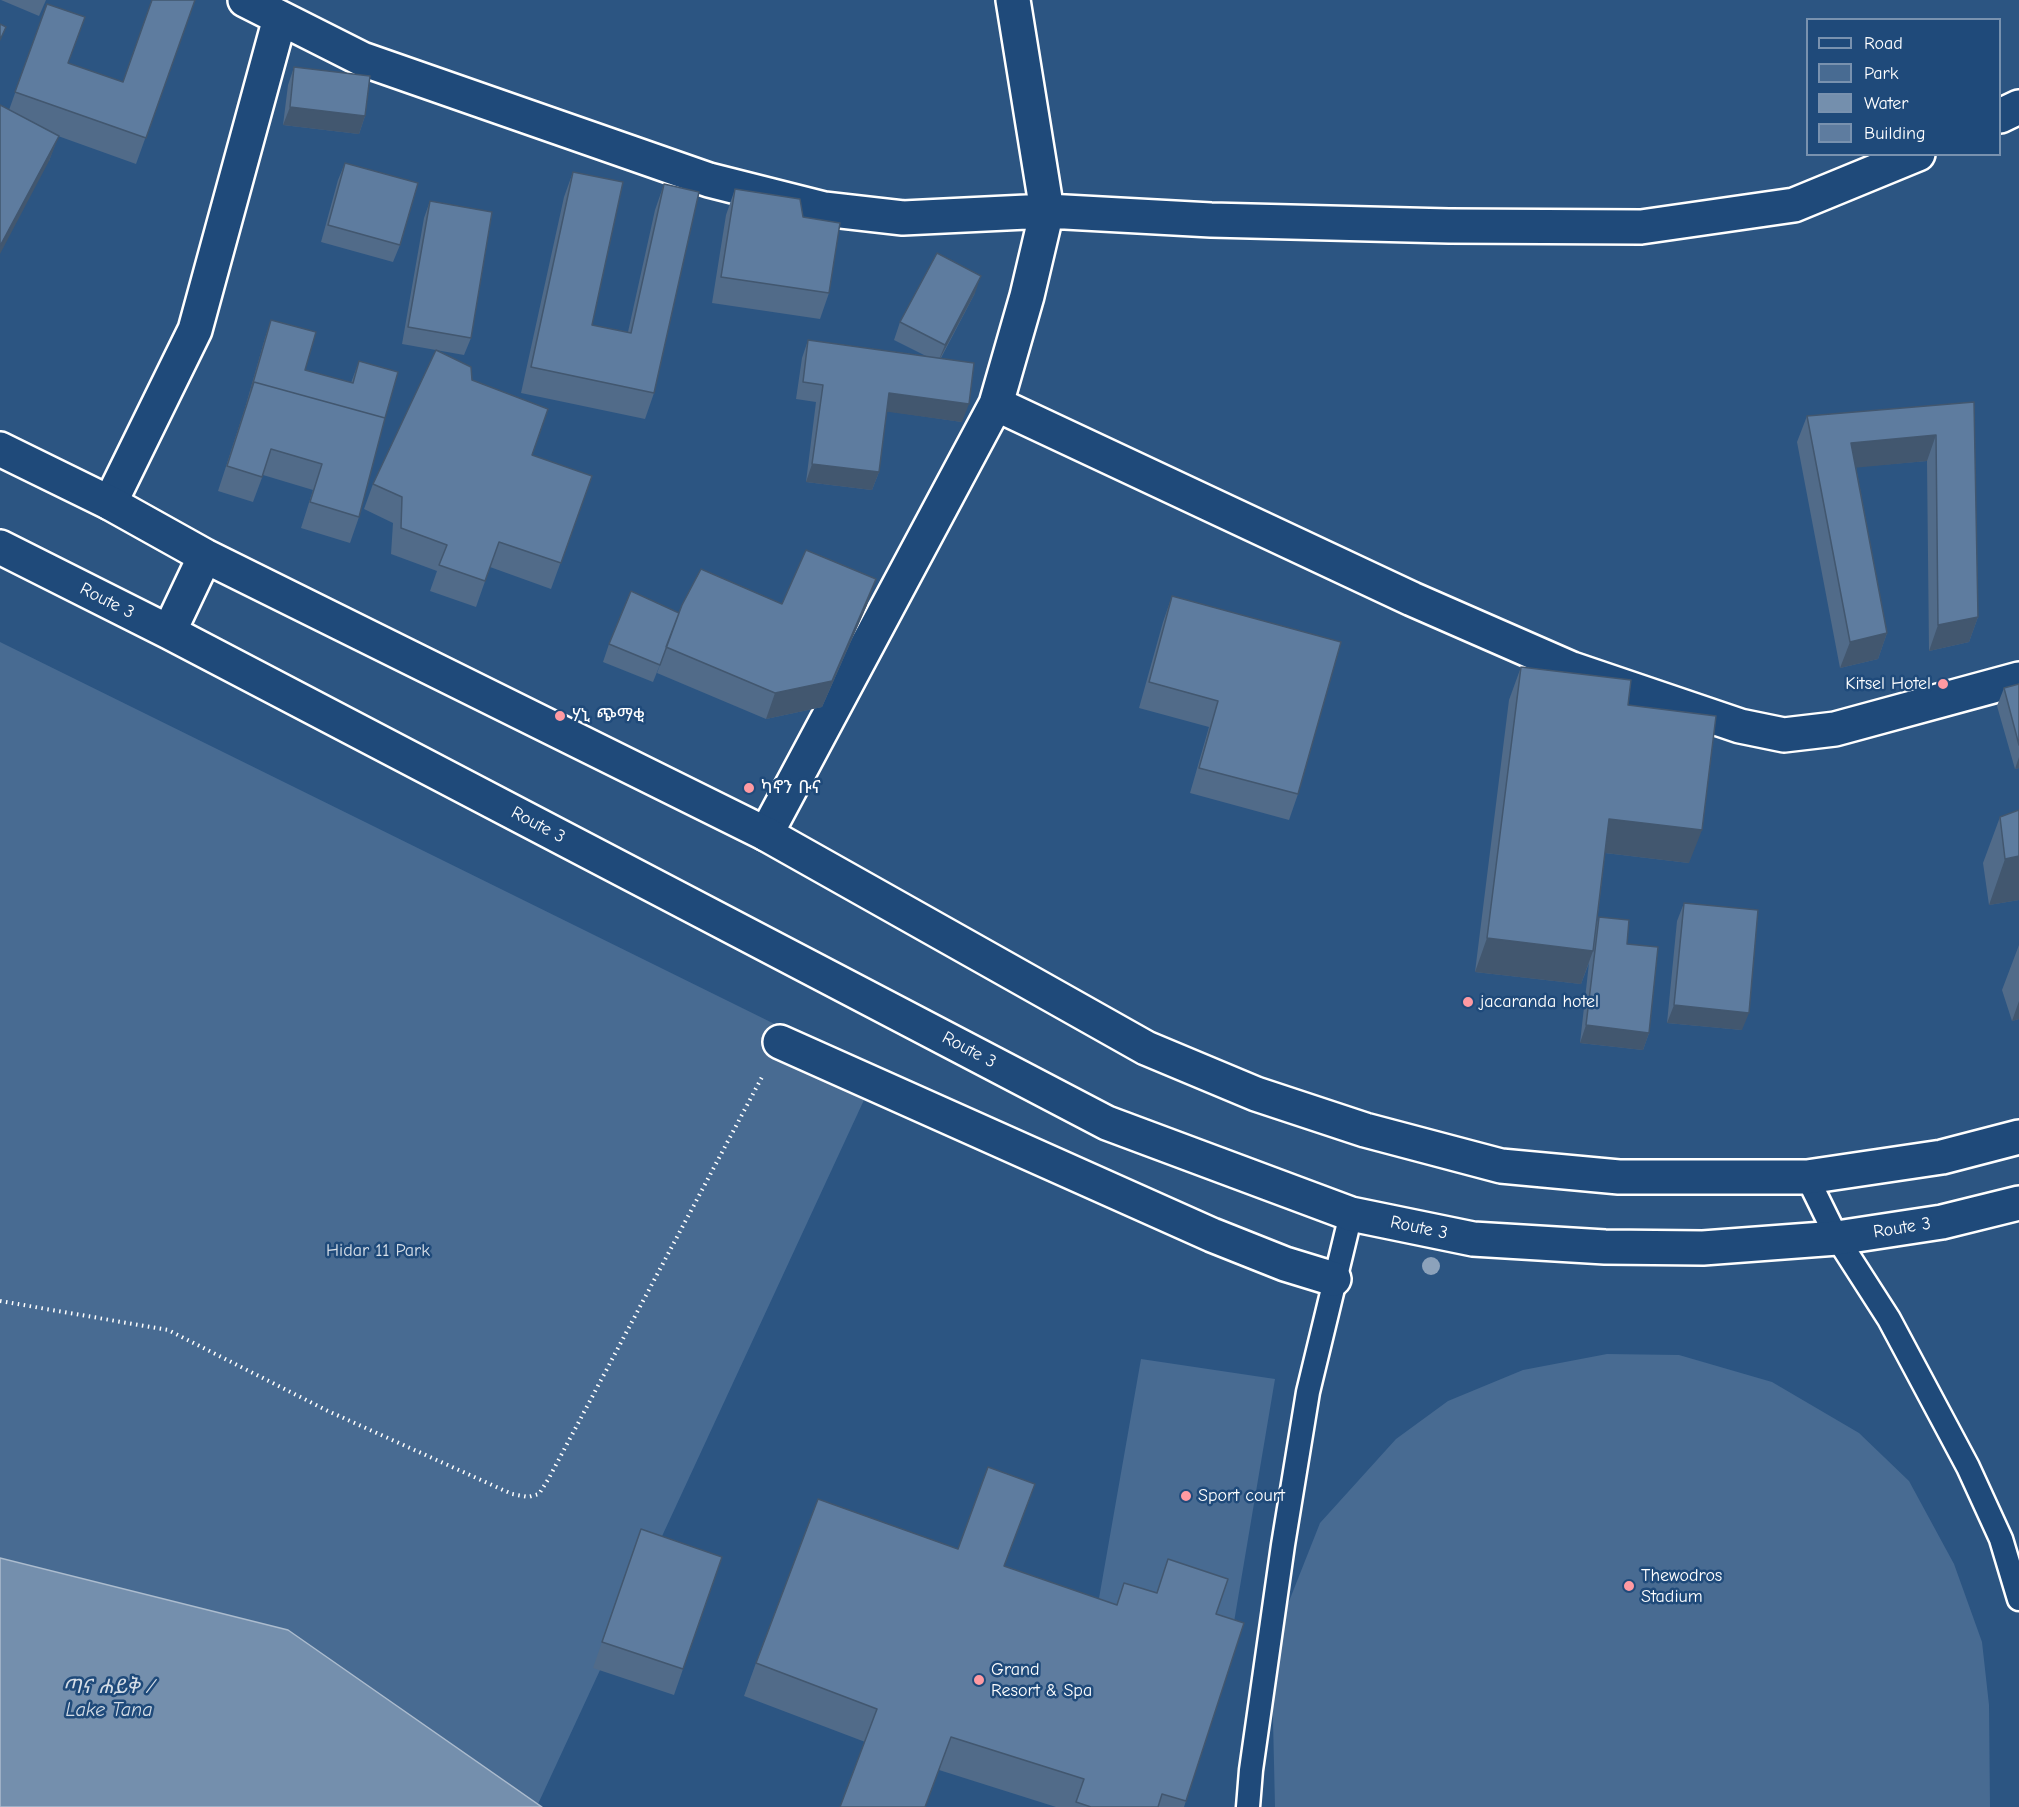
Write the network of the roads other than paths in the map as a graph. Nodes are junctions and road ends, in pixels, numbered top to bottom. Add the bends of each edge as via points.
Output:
1 (245, 0) edge
2 (1012, 0) edge
3 (280, 18) junction
4 (2019, 107) edge
5 (2001, 116) edge
6 (1913, 156) edge
7 (1047, 211) junction
8 (996, 404) junction
9 (0, 449) edge
10 (110, 503) junction
11 (0, 547) edge
12 (205, 556) junction
13 (169, 632) junction
14 (2019, 679) edge
15 (766, 834) junction
16 (780, 1042) road end
17 (2019, 1137) edge
18 (1806, 1177) junction
19 (2019, 1203) edge
20 (1351, 1214) junction
21 (1837, 1238) junction
22 (1334, 1279) junction
23 (2019, 1599) edge
24 (1248, 1807) edge

1 - 3 street
2 - 7 street
3 - 7 street via 362,59 709,180 812,206 903,218
3 - 10 street via 195,330
4 - 5 street
6 - 7 street via 1794,205 1641,227 1425,226
7 - 8 street
8 - 14 street via 1412,599 1572,669 1740,726 1784,735 1835,729
8 - 15 street
9 - 10 street
10 - 12 street
11 - 13 street, Route 3
12 - 13 street
12 - 15 street
13 - 20 street, Route 3 via 1107,1123
15 - 18 street via 1146,1048 1256,1094 1501,1166 1619,1177
16 - 22 street via 1212,1235
17 - 18 street via 1942,1157
18 - 21 lane
19 - 21 street, Route 3 via 1942,1222
20 - 21 street, Route 3 via 1473,1239 1605,1246 1703,1248
20 - 22 lane
21 - 23 lane via 1888,1318 1968,1467 2001,1539
22 - 24 lane via 1308,1392 1285,1533

